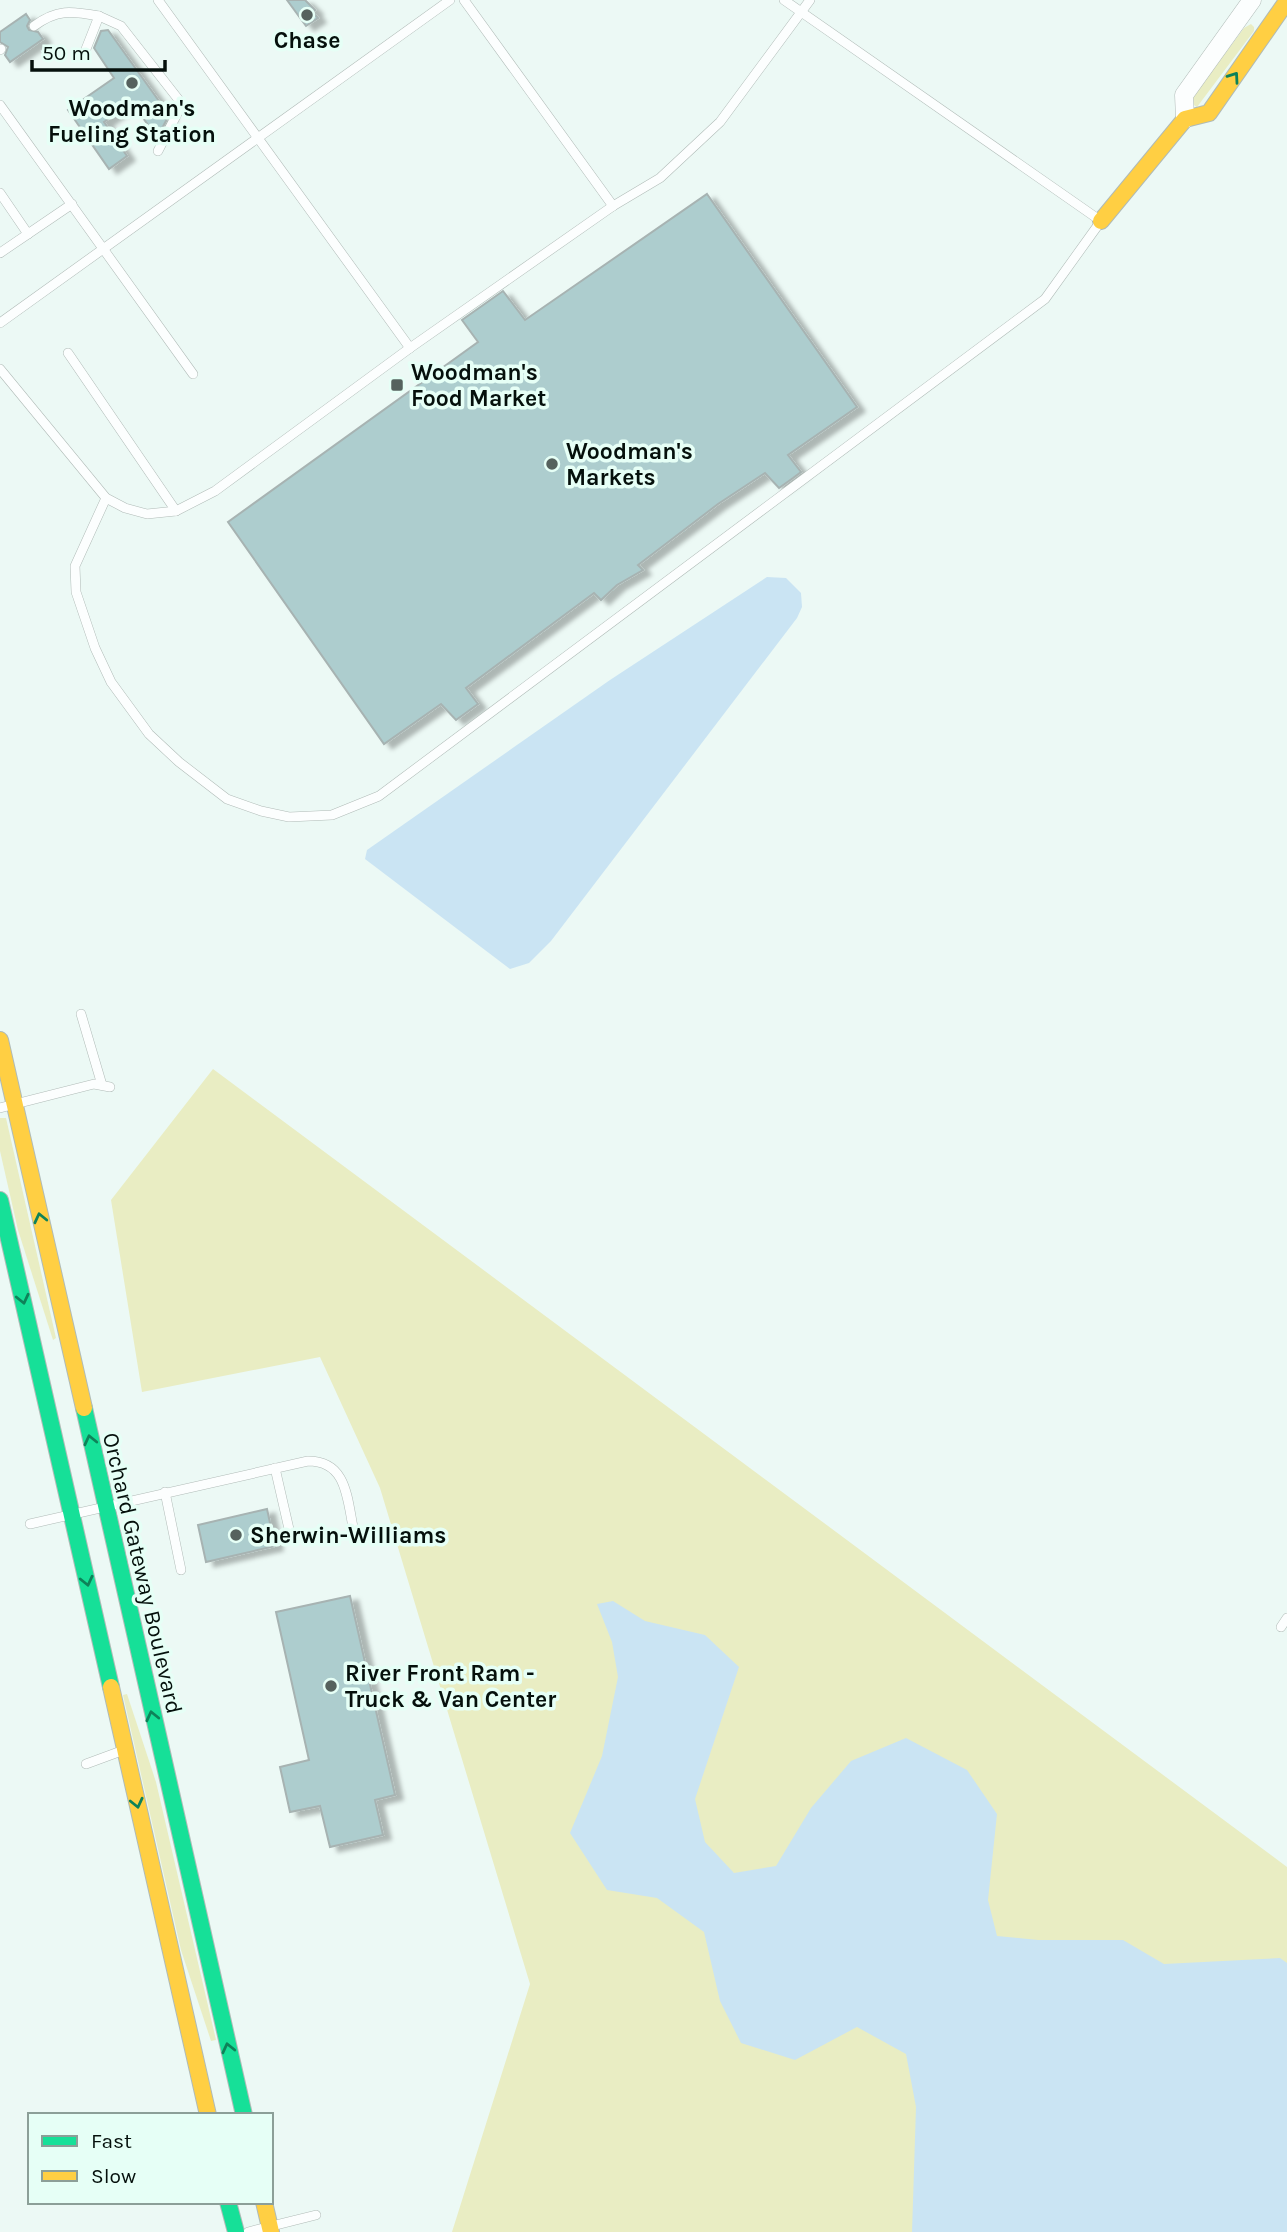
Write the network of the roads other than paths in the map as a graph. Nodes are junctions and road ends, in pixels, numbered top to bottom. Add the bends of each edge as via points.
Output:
1 (158, 0) edge
2 (450, 0) edge
3 (464, 0) edge
4 (784, 0) edge
5 (810, 0) edge
6 (1252, 0) edge
7 (1287, 1) edge
8 (802, 12) junction
9 (99, 16) junction
10 (34, 26) dead end
11 (86, 49) dead end
12 (0, 105) edge
13 (3, 116) edge
14 (1185, 119) junction
15 (259, 138) junction
16 (158, 151) dead end
17 (0, 193) edge
18 (72, 204) junction
19 (613, 206) junction
20 (1101, 220) junction
21 (28, 234) junction
22 (104, 249) junction
23 (0, 253) edge
24 (0, 323) edge
25 (410, 348) junction
26 (68, 353) dead end
27 (0, 369) edge
28 (193, 374) dead end
29 (106, 498) junction
30 (176, 511) junction
31 (81, 1014) dead end
32 (0, 1040) edge
33 (7, 1106) edge
34 (0, 1200) edge
35 (275, 1468) junction
36 (165, 1492) junction
37 (105, 1507) junction
38 (72, 1514) junction
39 (30, 1524) dead end
40 (289, 1529) dead end
41 (354, 1532) dead end
42 (181, 1570) dead end
43 (1287, 1618) edge
44 (1281, 1627) dead end
45 (125, 1750) junction
46 (86, 1764) dead end
47 (208, 2113) edge
48 (244, 2113) edge
49 (229, 2204) edge
50 (264, 2204) edge
51 (316, 2215) dead end
52 (270, 2229) edge
53 (236, 2232) edge
54 (248, 2232) edge

1 - 15 lane
2 - 15 lane
3 - 19 lane
4 - 8 lane
5 - 8 lane
6 - 14 street via 1184,95
14 -> 7 street via 1209,113
8 - 19 lane via 720,122 660,178
8 - 20 lane
9 - 10 lane via 56,13
9 - 11 lane
9 - 16 lane via 121,26 182,104
12 - 13 lane
13 - 18 lane
14 - 20 street
15 - 22 lane
15 - 25 lane
17 - 21 lane
18 - 21 lane
18 - 22 lane
19 - 25 lane
20 - 29 lane via 1045,299 379,796 332,815 289,817 227,799 149,734 111,682 76,592 75,566
21 - 23 lane
22 - 24 lane
22 - 28 lane
25 - 30 lane via 215,491
26 - 30 lane
27 - 29 lane
29 - 30 lane via 146,513
31 - 33 lane via 106,1086 94,1084
32 - 33 street, Orchard Gateway Boulevard
37 -> 33 street, Orchard Gateway Boulevard
34 -> 38 street
35 - 36 lane
35 - 40 lane
35 - 41 lane via 323,1461 337,1470
36 - 37 lane
36 - 42 lane
37 - 38 lane
48 -> 37 street, Orchard Gateway Boulevard
38 - 39 lane
38 -> 45 street
43 - 44 lane
45 - 46 lane
45 -> 47 street
49 - 53 street
50 - 52 street
51 - 52 lane
52 - 54 lane

